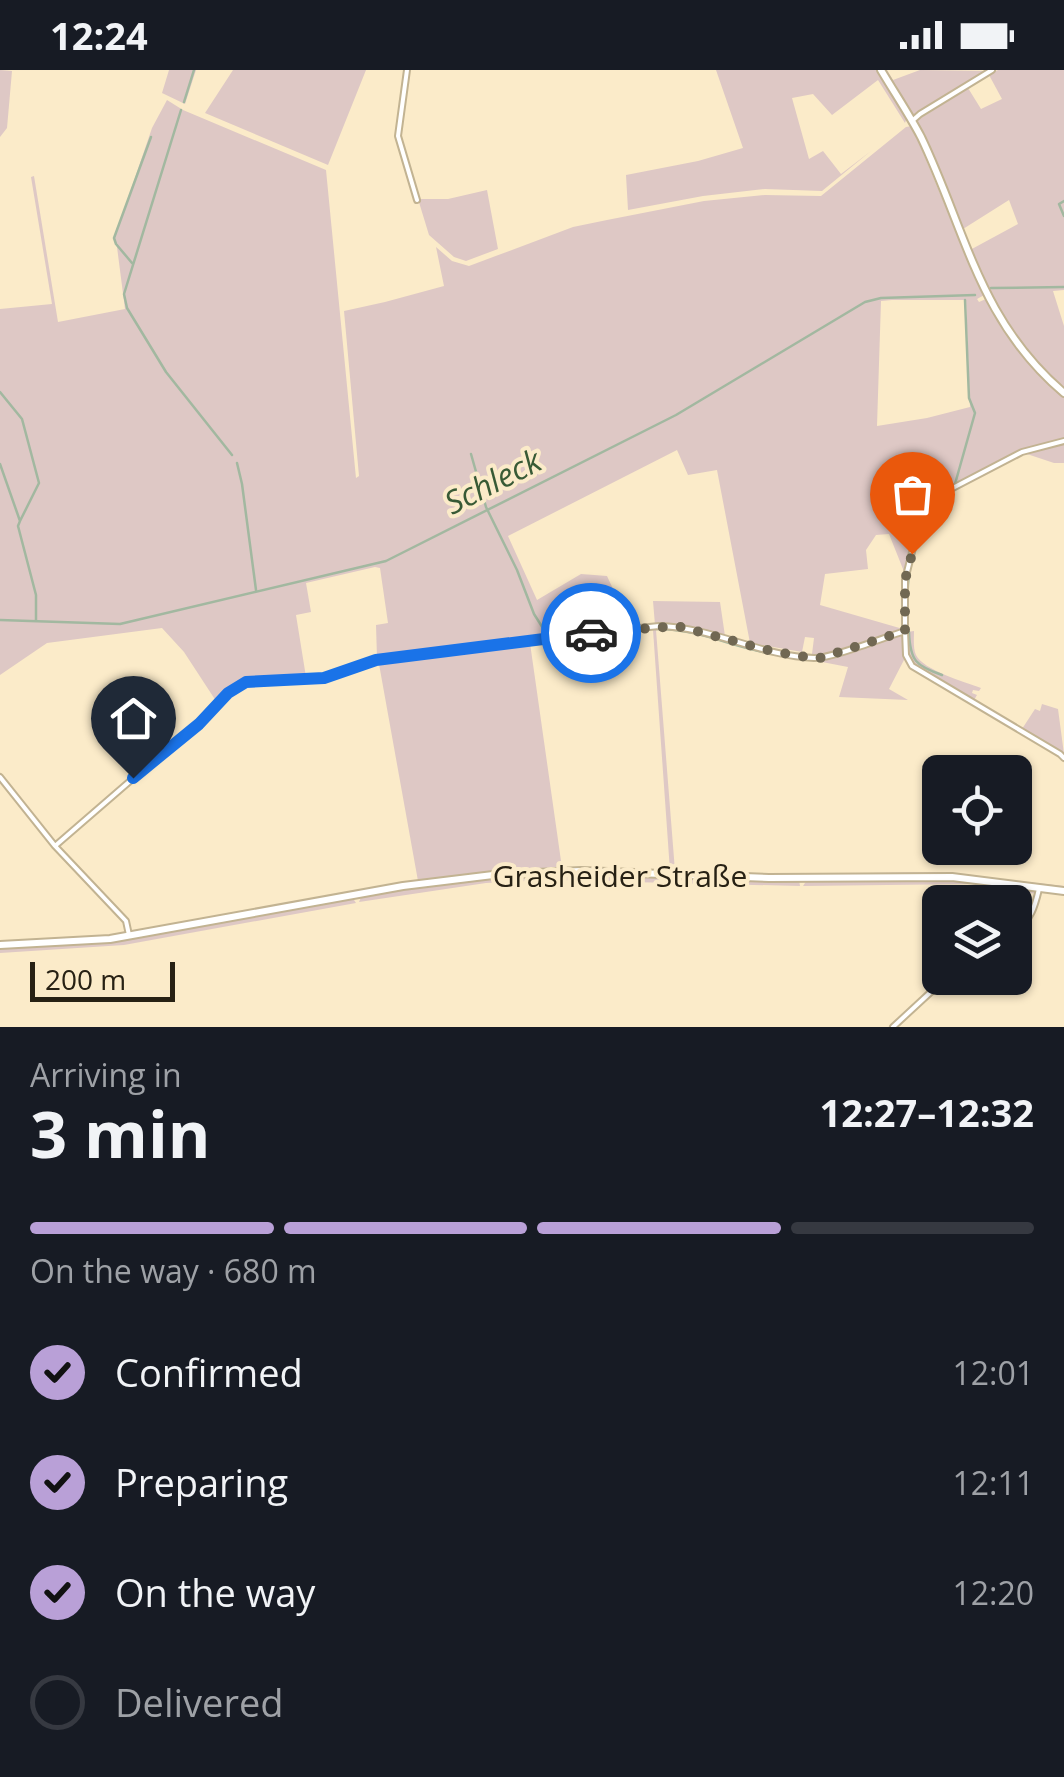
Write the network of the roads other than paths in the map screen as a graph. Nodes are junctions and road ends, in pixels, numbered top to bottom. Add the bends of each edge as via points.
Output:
1 (406, 70) edge
2 (880, 70) edge
3 (992, 70) edge
4 (912, 121) junction
5 (416, 200) dead end
6 (1064, 392) edge
7 (1064, 441) edge
8 (905, 631) junction
9 (1064, 758) edge
10 (0, 777) edge
11 (55, 846) junction
12 (1040, 888) junction
13 (1064, 891) edge
14 (1032, 911) edge
15 (129, 936) junction
16 (0, 945) edge
17 (928, 995) edge
18 (893, 1027) edge

1 - 5 street via 398,136
2 - 4 street
3 - 4 street
4 - 6 street via 992,306
7 - 8 street via 1022,452 947,491 924,516 905,580
8 - 9 street via 912,666
8 - 11 street via 817,659 659,626 376,660 324,678 246,682
10 - 11 street
11 - 15 street via 126,921
12 - 13 street, Grasheider Straße
12 - 14 street
12 - 15 street, Grasheider Straße via 952,877 493,875
15 - 16 street, Grasheider Straße
17 - 18 street

